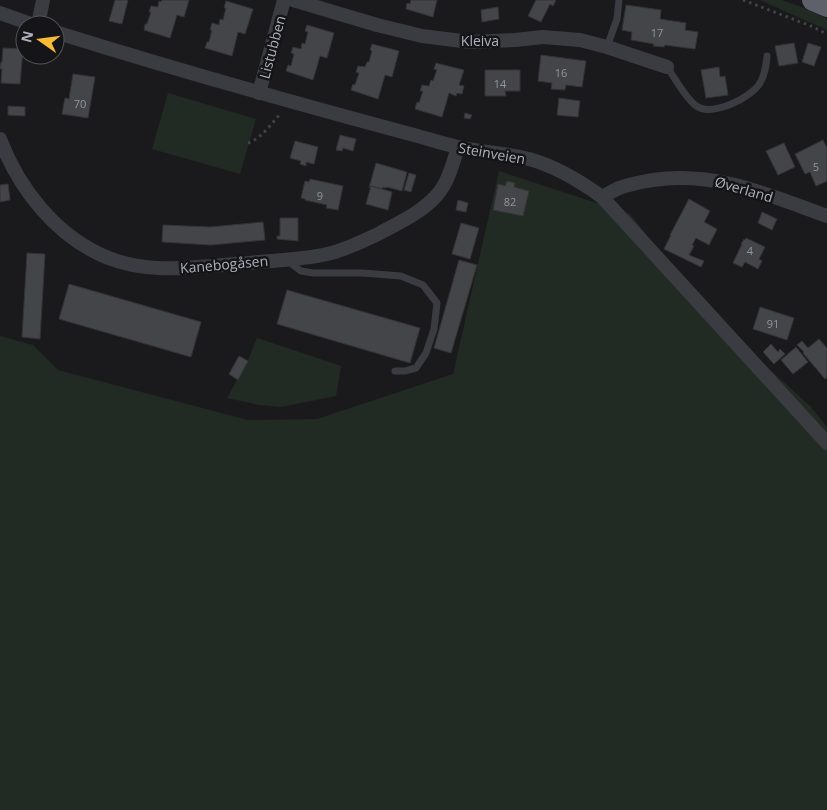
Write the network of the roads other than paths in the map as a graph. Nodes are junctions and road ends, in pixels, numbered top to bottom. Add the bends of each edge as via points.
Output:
1 (43, 0) edge
2 (284, 0) edge
3 (293, 0) edge
4 (619, 0) edge
5 (813, 0) edge
6 (827, 6) edge
7 (0, 12) edge
8 (39, 15) edge
9 (15, 17) edge
10 (65, 35) edge
11 (607, 47) junction
12 (768, 56) dead end
13 (667, 67) joint
14 (260, 93) junction
15 (0, 139) edge
16 (458, 147) junction
17 (602, 197) junction
18 (827, 216) edge
19 (290, 259) junction
20 (395, 371) dead end
21 (827, 443) edge

1 - 8 street
2 - 14 street, Listubben
3 - 11 street, Kleiva via 422,36 470,42 543,37 580,40
4 - 11 lane
5 - 6 highway
7 - 9 street
10 - 14 street, Steinveien
11 - 13 street, Kleiva
12 - 13 lane via 765,72 750,94 714,109 695,105
14 - 16 street, Steinveien
15 - 19 street, Kanebogåsen via 20,181 44,212 65,233 106,257 157,269
16 - 17 street, Steinveien via 544,164
16 - 19 street, Kanebogåsen via 447,180 438,194 418,212 355,245 328,254
17 - 18 street, Øverland via 642,182 684,177 727,182
17 - 21 street, Steinveien
19 - 20 lane via 301,271 401,276 423,285 437,303 426,353 416,368

